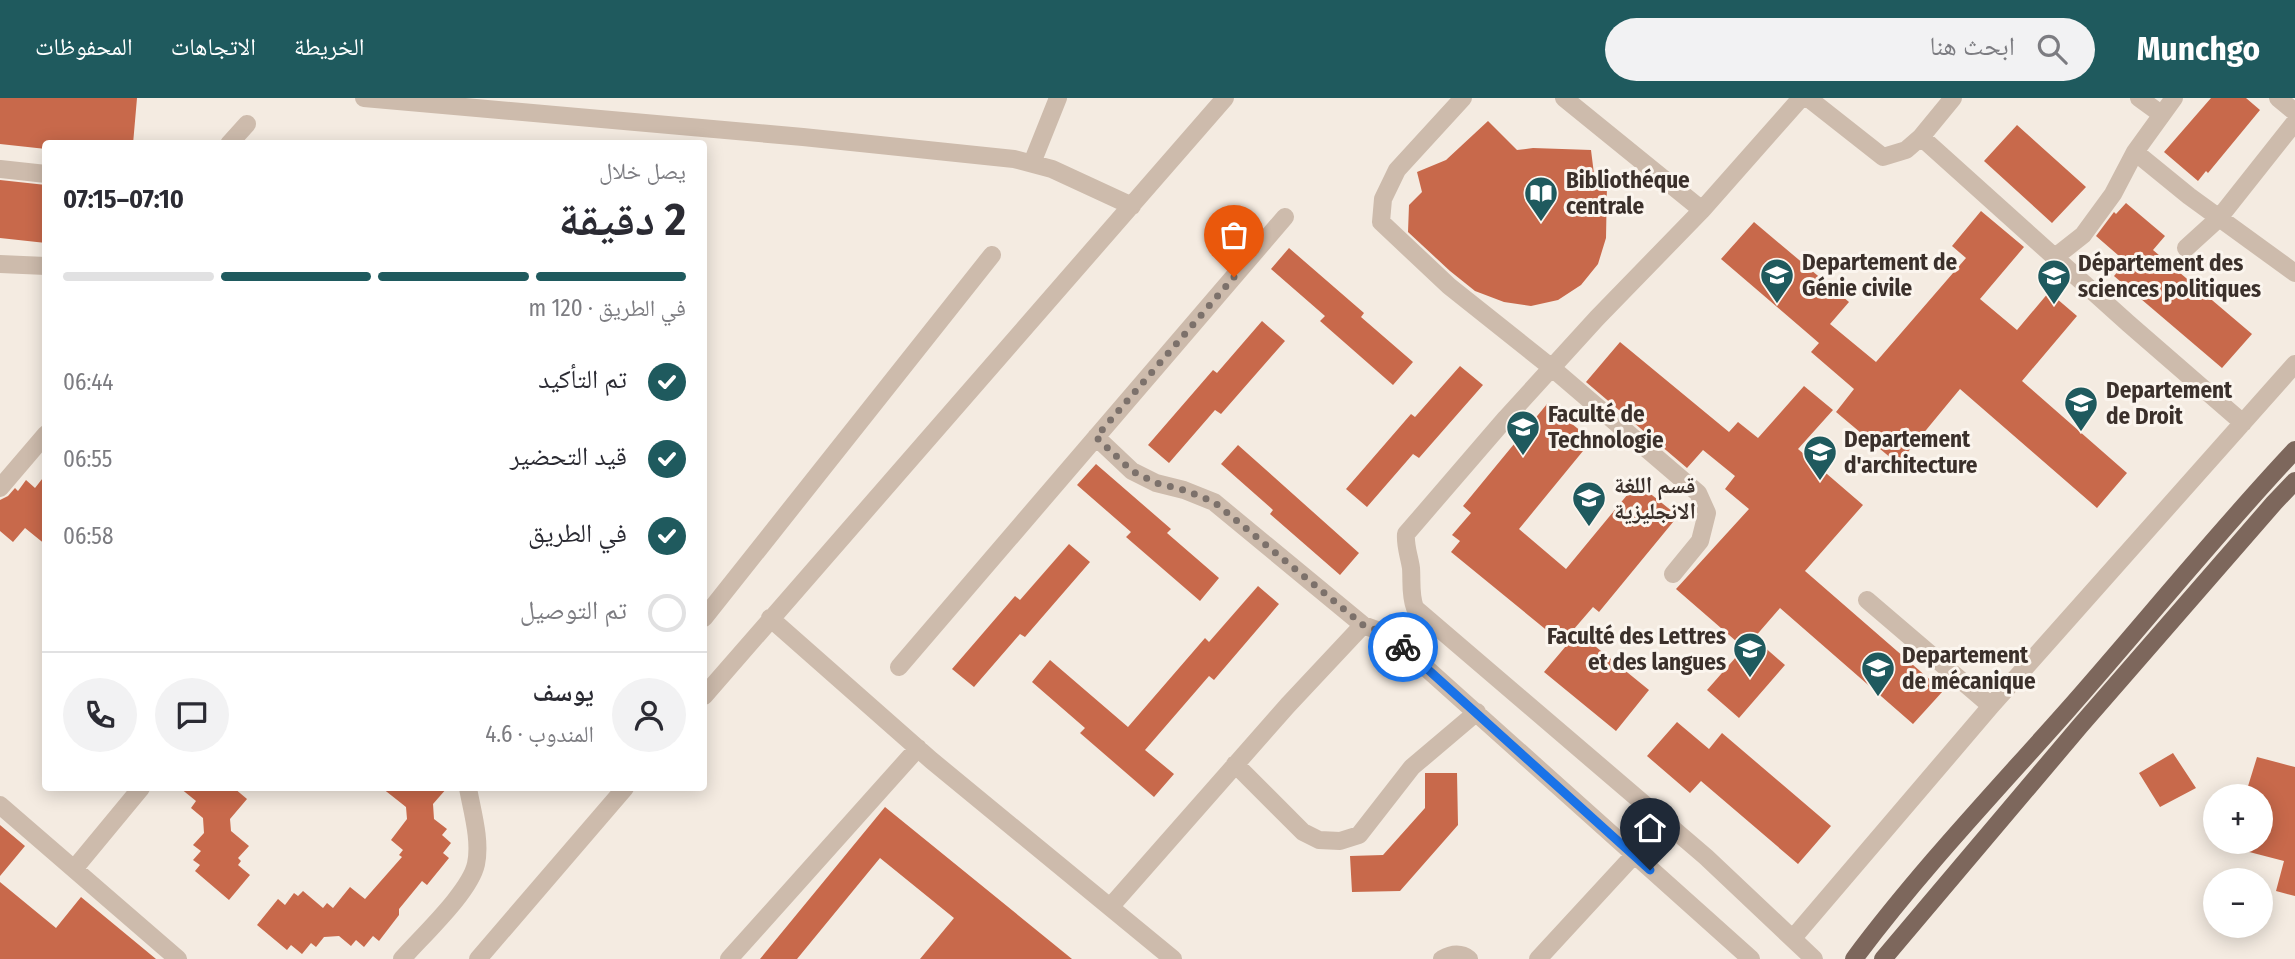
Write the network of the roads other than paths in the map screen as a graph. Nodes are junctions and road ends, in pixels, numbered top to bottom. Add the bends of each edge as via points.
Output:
1 (364, 98) edge
2 (1058, 98) edge
3 (1225, 98) edge
4 (1463, 98) edge
5 (1564, 98) edge
6 (1801, 98) edge
7 (1808, 98) edge
8 (1953, 98) edge
9 (2139, 98) edge
10 (2174, 98) edge
11 (2278, 98) edge
12 (408, 100) edge
13 (556, 107) edge
14 (2295, 112) edge
15 (2161, 114) junction
16 (2295, 122) edge
17 (247, 124) dead end
18 (1921, 136) junction
19 (233, 140) edge
20 (2135, 152) junction
21 (1032, 163) junction
22 (0, 170) edge
23 (42, 174) edge
24 (1132, 206) junction
25 (1702, 210) junction
26 (1286, 217) dead end
27 (2219, 218) junction
28 (2186, 248) dead end
29 (992, 255) dead end
30 (2055, 257) junction
31 (0, 264) edge
32 (42, 266) edge
33 (2295, 273) edge
34 (2295, 364) edge
35 (1552, 368) junction
36 (2243, 423) junction
37 (1096, 437) junction
38 (42, 439) edge
39 (2295, 450) edge
40 (2295, 481) edge
41 (0, 488) edge
42 (1673, 574) dead end
43 (1867, 600) dead end
44 (707, 614) edge
45 (770, 618) junction
46 (1363, 625) junction
47 (899, 667) dead end
48 (707, 692) edge
49 (1991, 706) junction
50 (1477, 712) junction
51 (918, 748) junction
52 (1235, 764) junction
53 (139, 791) edge
54 (469, 791) edge
55 (622, 791) edge
56 (0, 805) edge
57 (1634, 855) junction
58 (74, 869) junction
59 (1111, 906) junction
60 (1793, 938) junction
61 (178, 959) edge
62 (402, 959) edge
63 (478, 959) edge
64 (729, 959) edge
65 (1173, 959) edge
66 (1442, 959) edge
67 (1469, 959) edge
68 (1538, 959) edge
69 (1751, 959) edge
70 (1814, 959) edge
71 (1854, 959) edge
72 (1883, 959) edge

1 - 12 street
2 - 21 street
3 - 24 street
4 - 35 street via 1397,170 1383,199 1381,222 1449,286
5 - 25 street
6 - 25 street
7 - 18 street via 1883,157 1906,150
8 - 18 street
9 - 15 street
10 - 15 street
11 - 14 street
12 - 13 street
13 - 21 street
15 - 20 street
16 - 27 street
17 - 19 street
18 - 30 street
20 - 27 street
20 - 30 street via 2113,194 2083,235
21 - 24 street
22 - 23 street
24 - 45 street
25 - 35 street
26 - 37 street
27 - 28 street
27 - 33 street
29 - 44 street
30 - 36 street
31 - 32 street
34 - 36 street
35 - 42 street via 1698,494 1707,513 1700,541
35 - 60 street via 1406,534 1415,608 1706,857
36 - 49 street
37 - 46 street via 1132,471 1214,502
37 - 47 street
38 - 41 street
39 - 71 main road via 1885,917
40 - 72 main road
43 - 49 street
45 - 48 street
45 - 51 street
46 - 50 street via 1406,650
46 - 52 street
49 - 60 street
50 - 52 street via 1412,767 1359,835 1340,841 1304,832
50 - 57 street
51 - 59 street
51 - 64 street
52 - 59 street
53 - 58 street
54 - 62 street via 477,840 469,883
55 - 63 street
56 - 58 street
57 - 68 street
57 - 69 street
58 - 61 street
59 - 65 street
60 - 70 street
66 - 67 street via 1452,954

